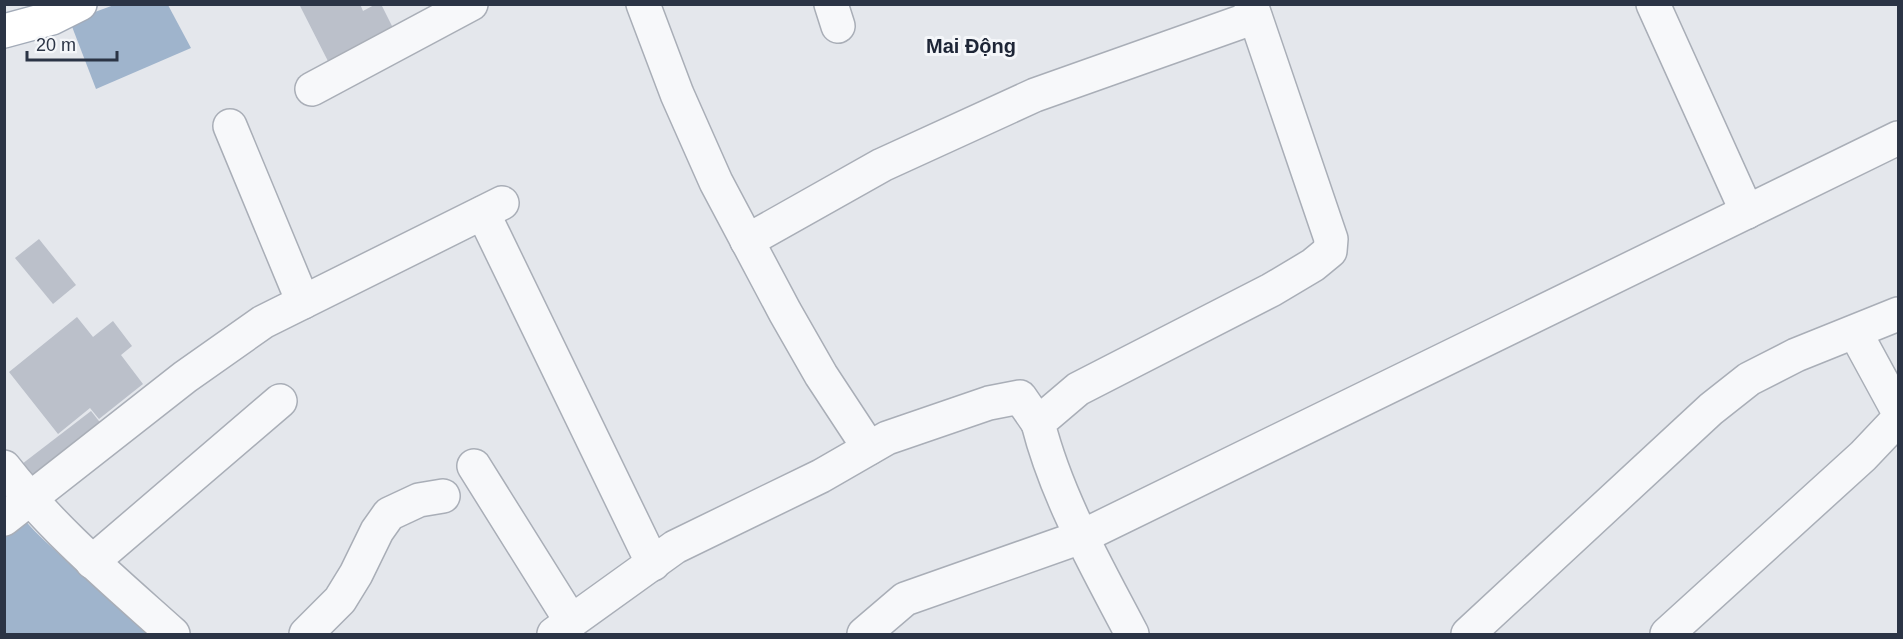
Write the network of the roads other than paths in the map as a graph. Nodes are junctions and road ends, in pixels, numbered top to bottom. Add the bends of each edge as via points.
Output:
1 (80, 4) edge
2 (471, 4) edge
3 (643, 4) edge
4 (1653, 4) edge
5 (1253, 11) edge
6 (4, 31) edge
7 (312, 89) dead end
8 (230, 126) dead end
9 (1899, 138) edge
10 (1747, 212) junction
11 (747, 241) junction
12 (303, 302) junction
13 (1899, 314) edge
14 (1855, 332) junction
15 (280, 401) dead end
16 (1899, 411) edge
17 (1899, 419) edge
18 (1038, 423) junction
19 (869, 448) junction
20 (4, 466) edge
21 (474, 466) dead end
22 (442, 496) dead end
23 (18, 508) edge
24 (1081, 537) junction
25 (92, 562) junction
26 (653, 564) junction
27 (563, 628) edge
28 (173, 634) edge
29 (306, 634) edge
30 (864, 634) edge
31 (1132, 634) edge
32 (1468, 634) edge
33 (1667, 634) edge

1 - 6 main road via 52,18
2 - 7 street
3 - 11 street via 677,94
4 - 10 street
5 - 11 street via 1035,95 882,165
5 - 18 street via 1331,239 1330,251 1271,290 1078,389
8 - 12 street
9 - 10 street
10 - 24 street
11 - 19 street via 820,375
12 - 23 street via 263,322 185,376
12 - 26 street via 493,208
13 - 14 street
14 - 16 street
14 - 32 street via 1749,379 1711,409
15 - 25 street
17 - 33 street
18 - 19 street via 1020,397 979,406
18 - 24 street
19 - 26 street via 821,476 675,547
20 - 23 street
21 - 27 street
22 - 29 street via 419,500 389,514 340,600
23 - 25 street
24 - 30 street via 905,599
24 - 31 street
25 - 28 street
26 - 27 street

